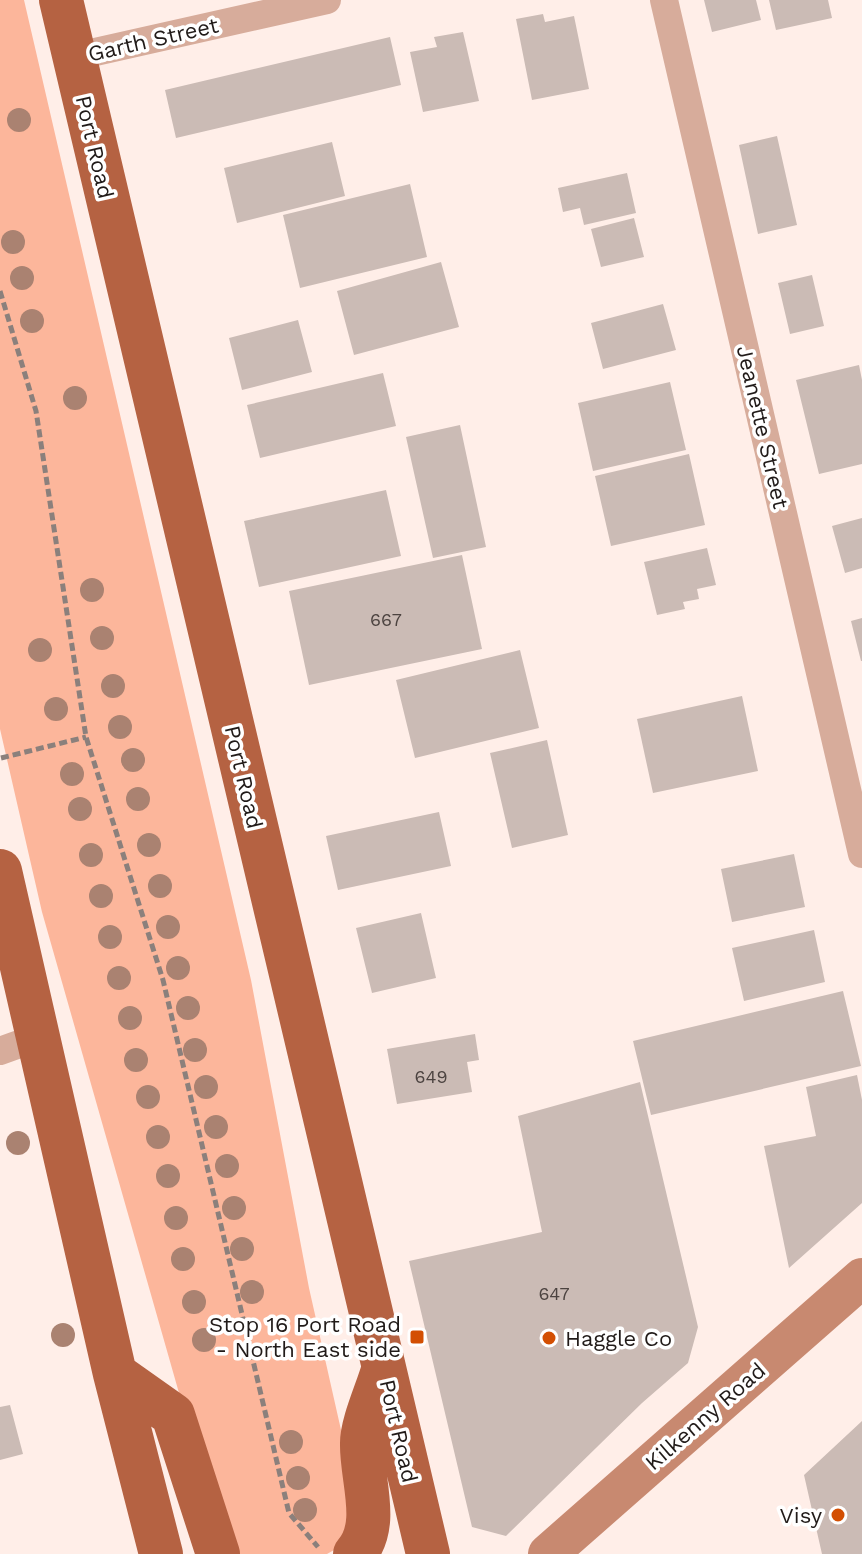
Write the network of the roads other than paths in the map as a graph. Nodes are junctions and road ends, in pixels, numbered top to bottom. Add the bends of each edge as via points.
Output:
1 (61, 0) edge
2 (327, 0) edge
3 (664, 0) edge
4 (73, 57) junction
5 (862, 854) edge
6 (0, 871) edge
7 (18, 1045) edge
8 (862, 1278) edge
9 (384, 1368) junction
10 (115, 1374) junction
11 (161, 1554) edge
12 (218, 1554) edge
13 (355, 1554) edge
14 (428, 1554) edge
15 (548, 1554) edge

1 - 4 highway, Port Road
2 - 4 street, Garth Street
3 - 5 street, Jeanette Street
4 - 9 highway, Port Road
6 - 7 highway
7 - 10 highway via 58,1119
8 - 15 main road, Kilkenny Road
9 - 13 highway via 362,1441 369,1508 363,1545
9 - 14 highway, Port Road
10 - 11 highway
10 - 12 highway via 173,1415

